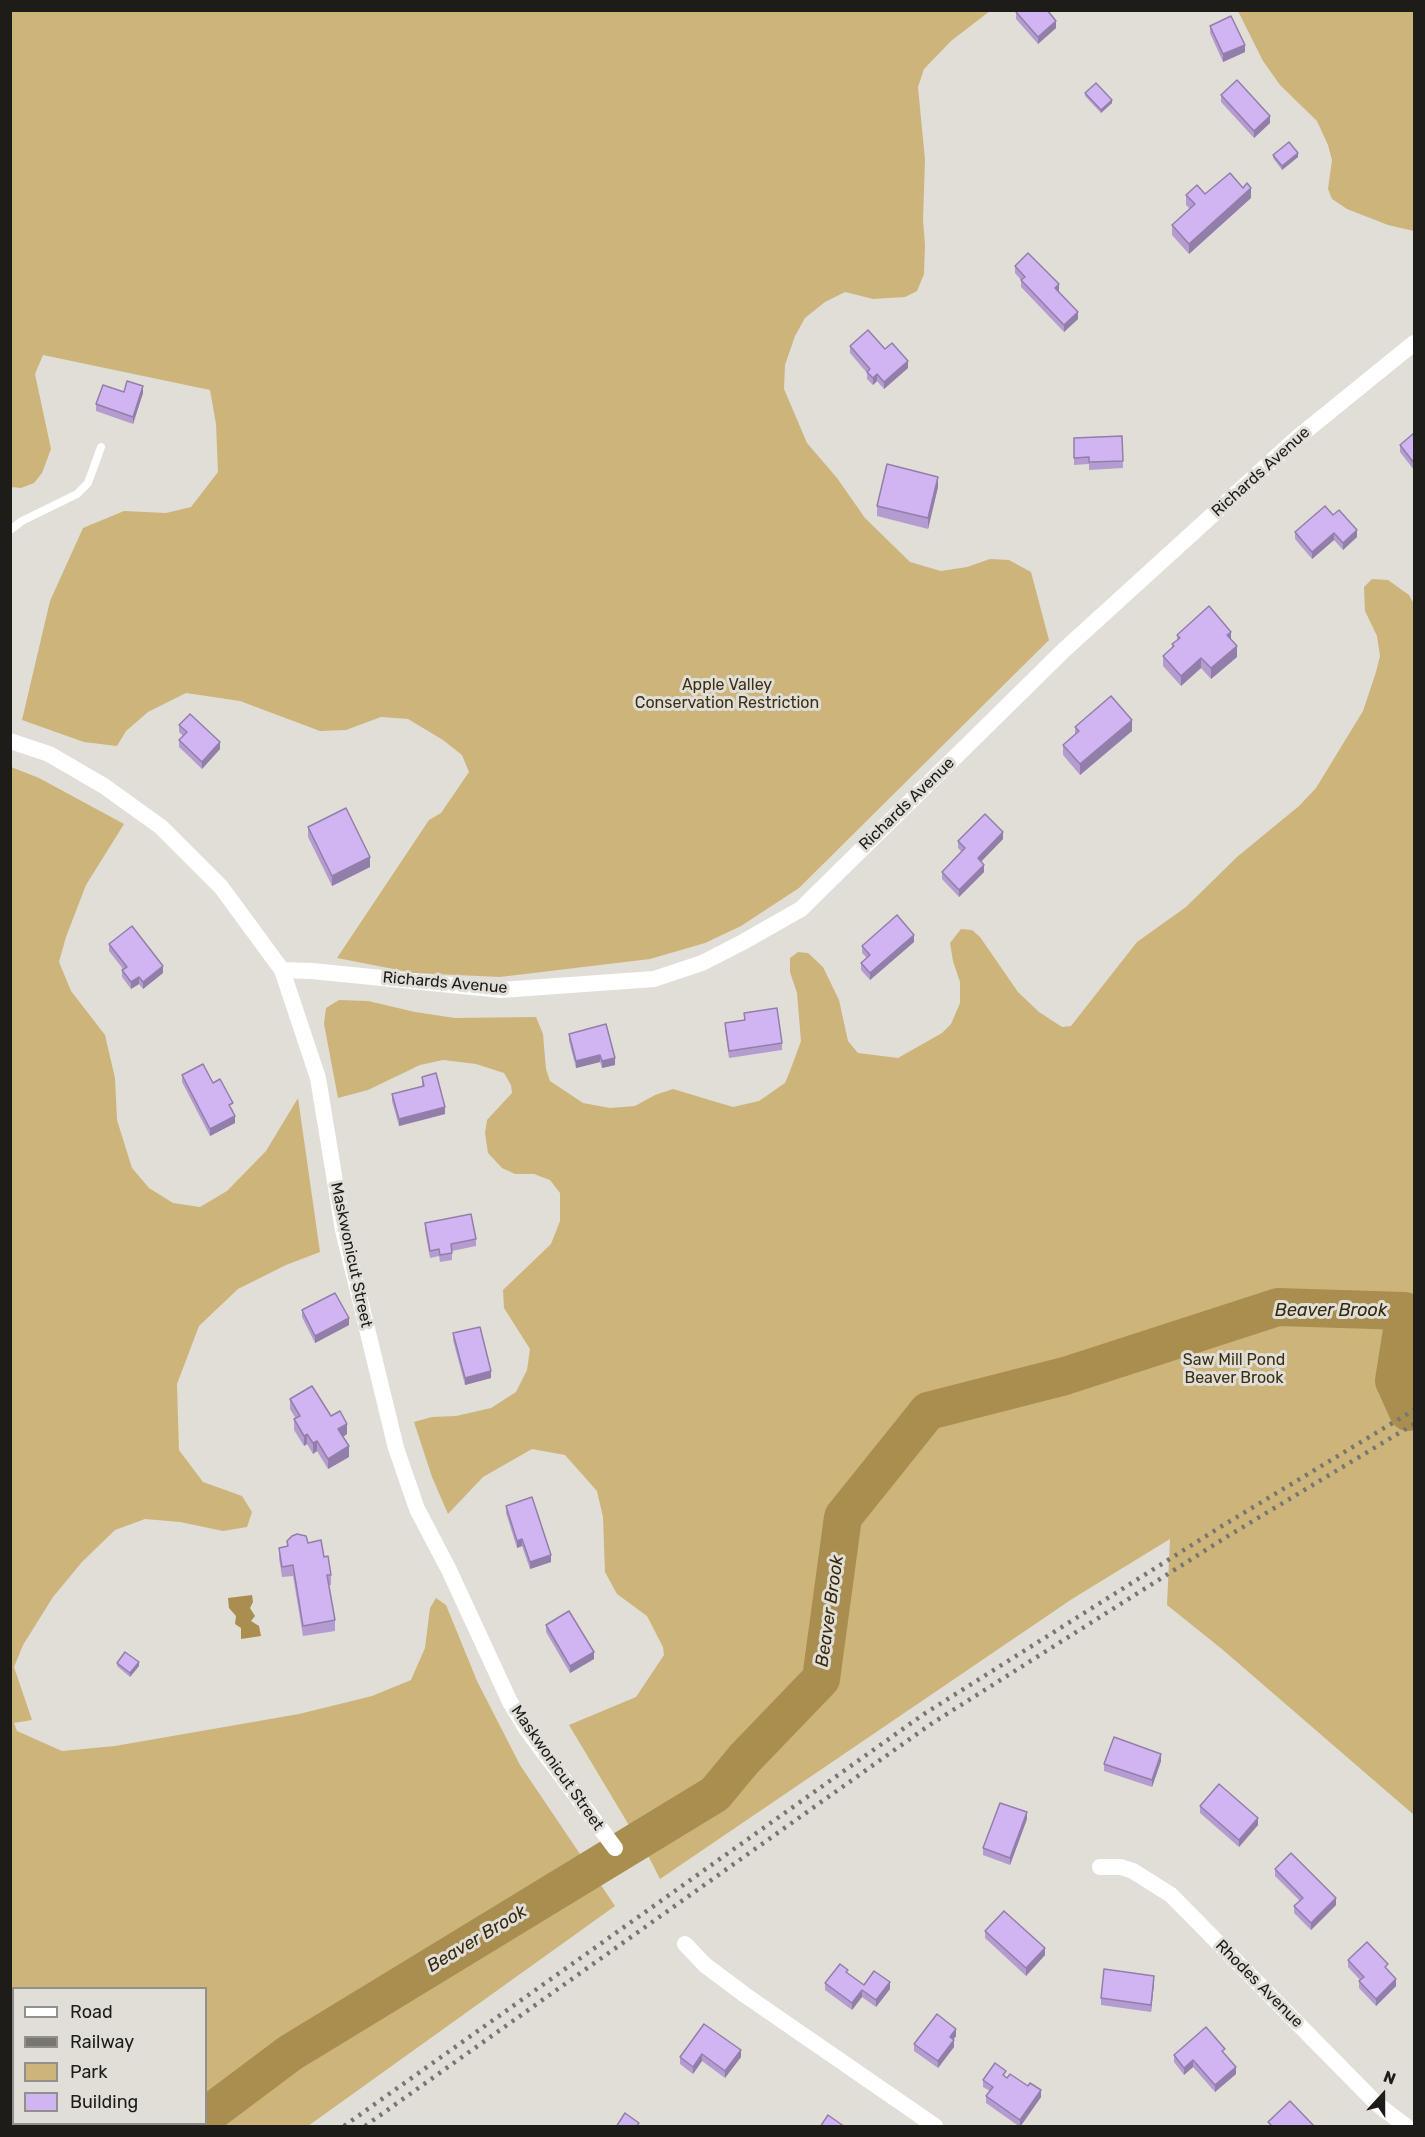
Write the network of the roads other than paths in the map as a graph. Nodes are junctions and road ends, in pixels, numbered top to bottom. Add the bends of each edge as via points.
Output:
1 (1414, 343) edge
2 (101, 447) dead end
3 (10, 530) edge
4 (10, 741) edge
5 (282, 970) junction
6 (615, 1848) dead end
7 (1100, 1867) dead end
8 (685, 1944) dead end
9 (934, 2127) edge
10 (1406, 2127) edge

1 - 5 street, Richards Avenue via 1297,438 1064,650 801,909 743,942 702,963 654,979 501,990
2 - 3 lane via 88,483 77,494
4 - 5 street, Maskwonicut Street via 49,754 104,786 161,827 221,887
5 - 6 street, Maskwonicut Street via 318,1078 343,1230 396,1448 417,1509 527,1730
7 - 10 street, Rhodes Avenue via 1133,1871 1171,1895 1377,2104
8 - 9 street via 705,1965 745,1995

